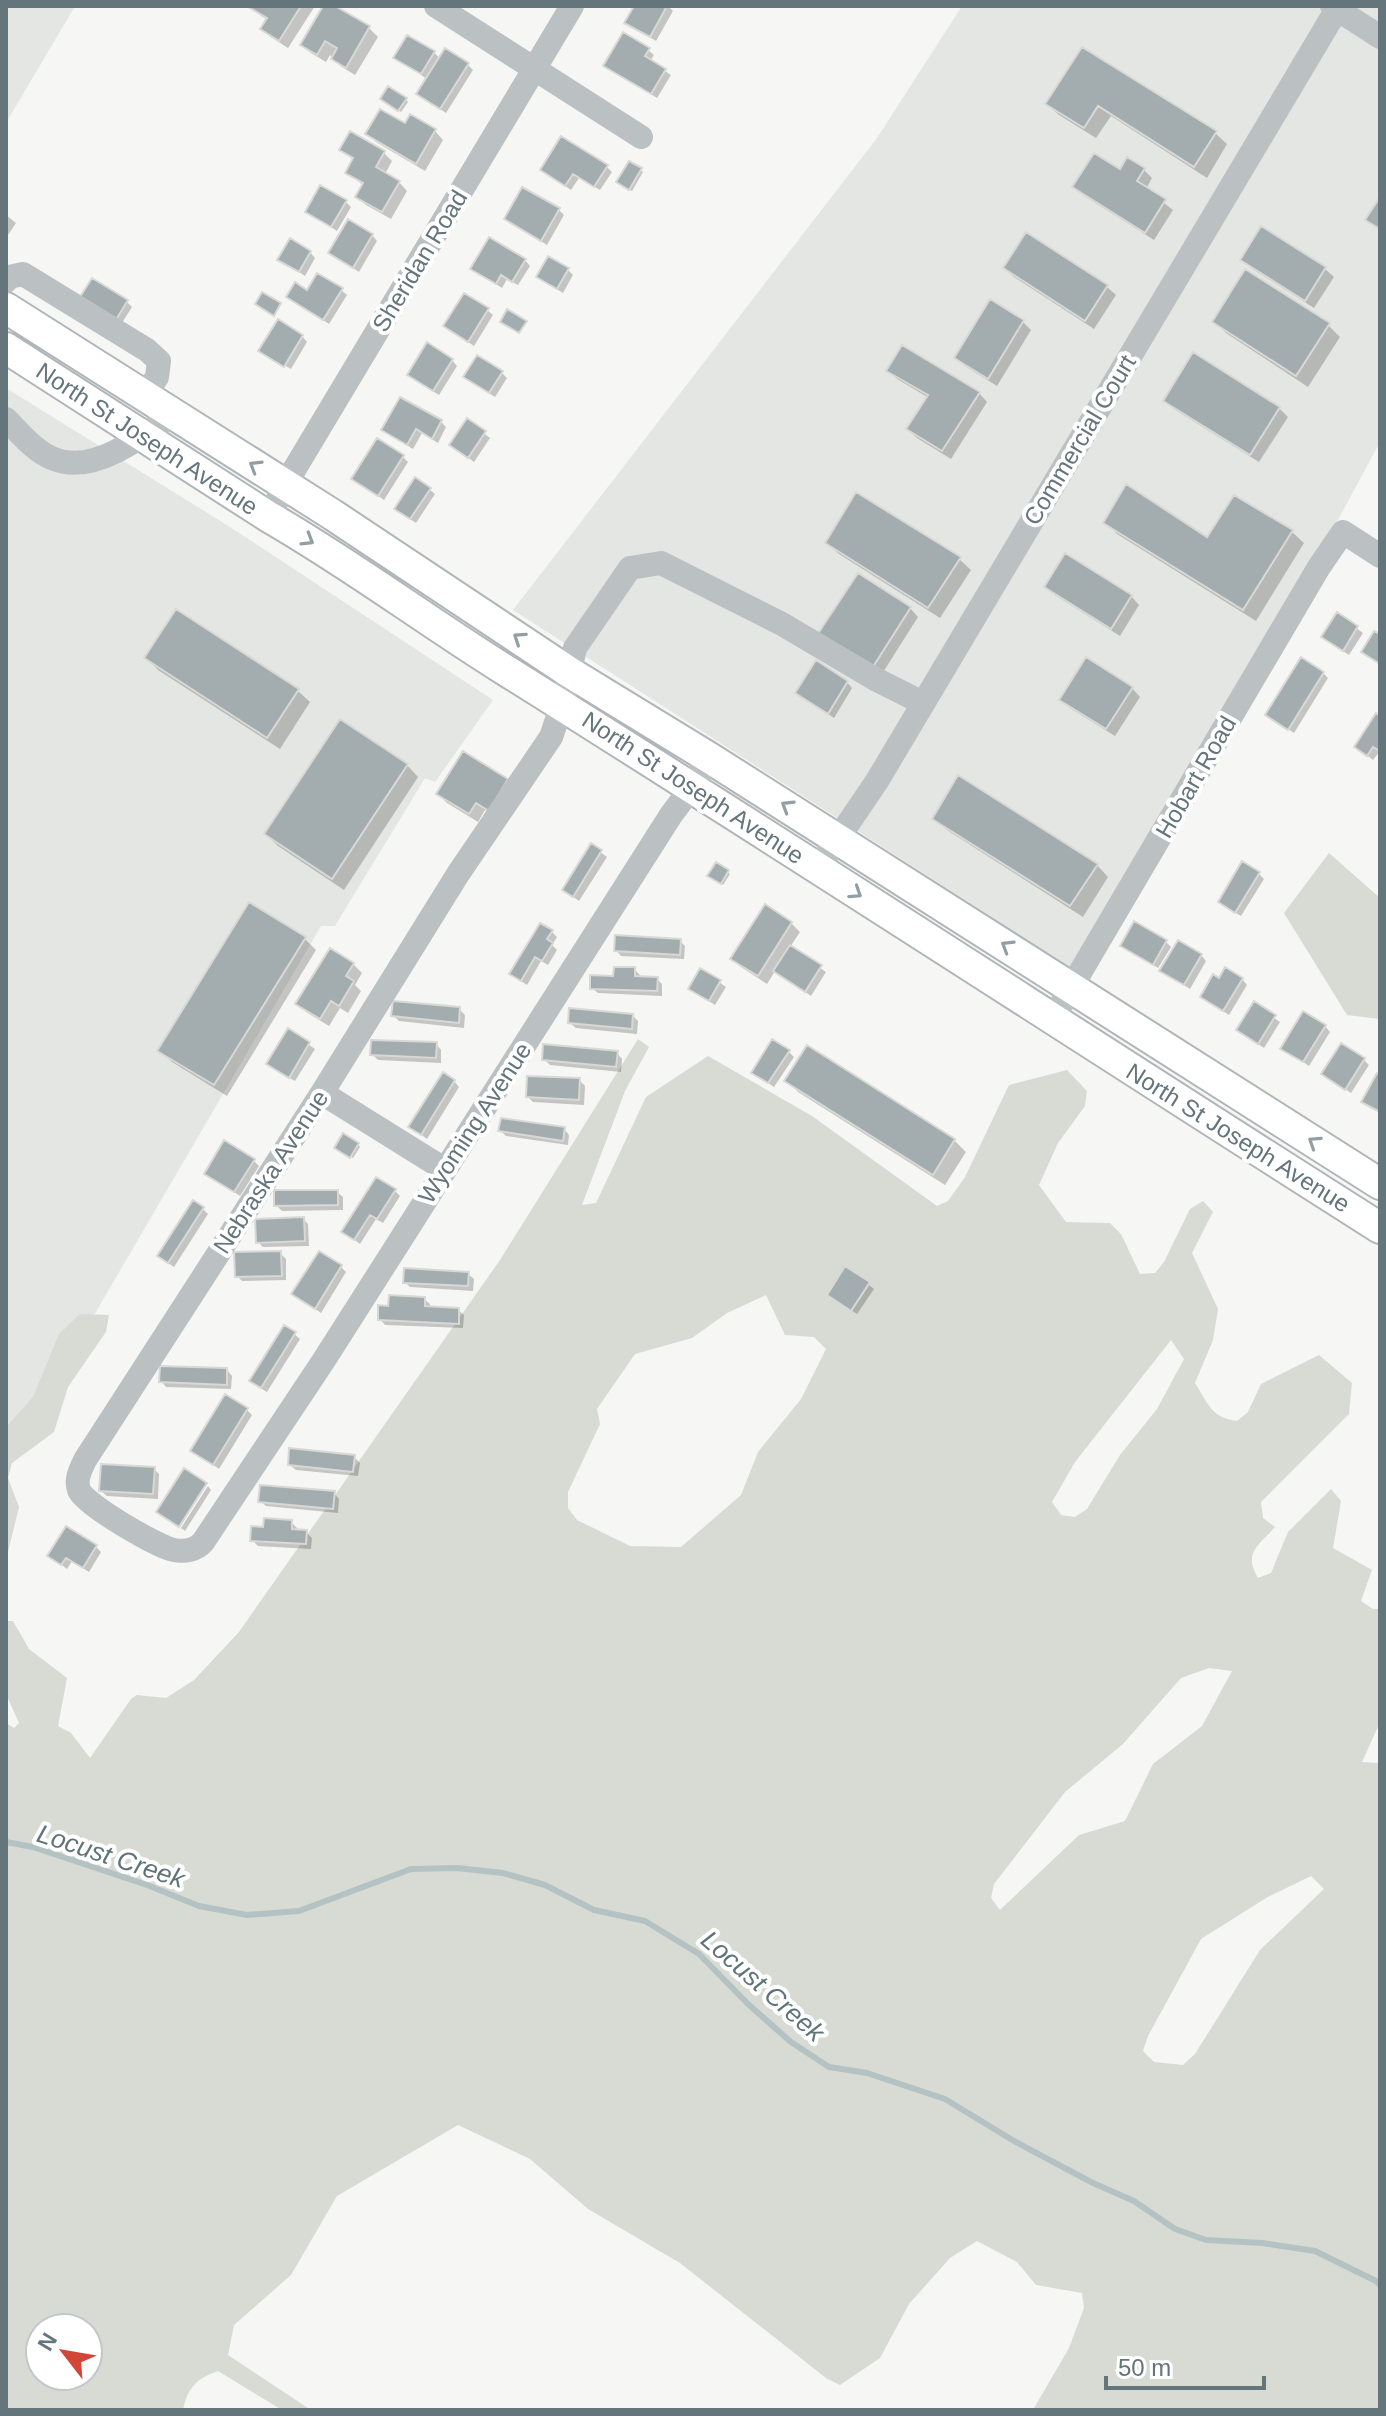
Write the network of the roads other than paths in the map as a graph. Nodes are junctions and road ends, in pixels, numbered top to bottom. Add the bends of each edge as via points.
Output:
1 (436, 6) edge
2 (572, 6) edge
3 (1334, 8) edge
4 (1380, 37) edge
5 (535, 68) junction
6 (641, 137) dead end
7 (6, 281) edge
8 (6, 308) edge
9 (6, 348) edge
10 (144, 397) junction
11 (172, 414) junction
12 (6, 419) edge
13 (143, 436) junction
14 (285, 485) junction
15 (269, 517) junction
16 (1380, 556) edge
17 (569, 672) junction
18 (923, 703) junction
19 (562, 705) junction
20 (708, 757) junction
21 (692, 787) junction
22 (837, 838) junction
23 (818, 868) junction
24 (1072, 988) junction
25 (1052, 1020) junction
26 (322, 1093) junction
27 (444, 1169) junction
28 (1380, 1184) edge
29 (1380, 1228) edge
30 (240, 1488) joint

1 - 5 street
2 - 5 street, Sheridan Road
3 - 4 street
3 - 18 street, Commercial Court
5 - 6 street
5 - 14 street, Sheridan Road
7 - 10 street via 23,274 147,350 159,361 157,377
8 - 10 main road, North St Joseph Avenue
9 - 13 main road, North St Joseph Avenue
10 - 11 main road, North St Joseph Avenue
11 - 13 street
14 -> 11 main road, North St Joseph Avenue
12 - 13 street via 53,459 73,464 90,463
13 - 15 main road, North St Joseph Avenue
14 - 15 street, Sheridan Road
17 -> 14 main road, North St Joseph Avenue
15 -> 19 main road, North St Joseph Avenue
16 - 24 street, Hobart Road via 1343,532
17 - 18 street, Nebraska Avenue via 575,648 630,568 661,563
17 - 19 street, Nebraska Avenue
17 - 20 main road, North St Joseph Avenue
18 - 22 street, Commercial Court
19 - 21 main road, North St Joseph Avenue
19 - 26 street, Nebraska Avenue via 551,737 458,874
20 - 21 street, Wyoming Avenue
22 -> 20 main road, North St Joseph Avenue
21 - 23 main road, North St Joseph Avenue
21 - 27 street, Wyoming Avenue
22 - 23 street, Commercial Court
24 -> 22 main road, North St Joseph Avenue
23 -> 25 main road, North St Joseph Avenue
24 - 25 street, Hobart Road
28 -> 24 main road, North St Joseph Avenue
25 - 29 main road, North St Joseph Avenue
26 - 27 street
26 - 30 street, Nebraska Avenue via 85,1460 78,1482 81,1494 95,1506 175,1550 199,1547
27 - 30 street, Wyoming Avenue

